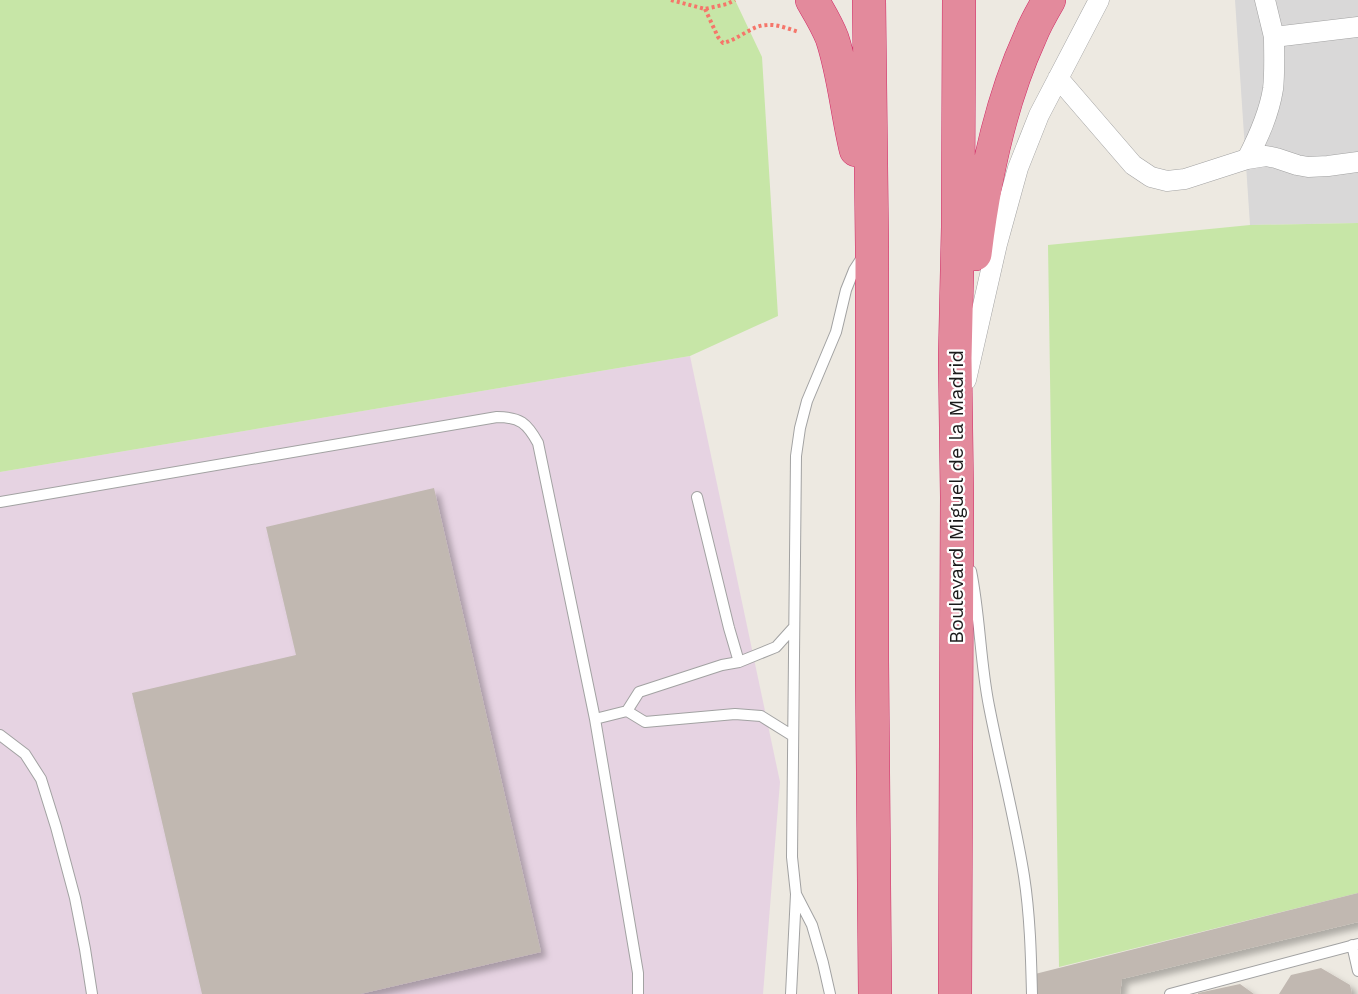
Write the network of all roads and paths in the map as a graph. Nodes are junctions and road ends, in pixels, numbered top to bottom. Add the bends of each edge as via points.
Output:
1 (671, 0) edge
2 (735, 0) edge
3 (812, 0) edge
4 (869, 0) edge
5 (959, 0) edge
6 (1049, 0) edge
7 (1099, 0) edge
8 (1265, 0) edge
9 (705, 9) junction
10 (770, 24) dead end
11 (1358, 27) edge
12 (1274, 37) junction
13 (1058, 78) junction
14 (1247, 159) junction
15 (1358, 162) edge
16 (870, 184) junction
17 (872, 247) junction
18 (955, 358) junction
19 (956, 426) junction
20 (697, 497) dead end
21 (957, 497) junction
22 (0, 502) edge
23 (794, 627) junction
24 (739, 662) junction
25 (627, 711) junction
26 (595, 719) junction
27 (0, 735) edge
28 (793, 736) junction
29 (796, 894) junction
30 (1355, 945) edge
31 (1358, 971) edge
32 (92, 994) edge
33 (638, 994) edge
34 (791, 994) edge
35 (830, 994) edge
36 (875, 994) edge
37 (955, 994) edge
38 (1032, 994) edge
39 (1170, 994) edge

1 - 9 path
2 - 9 path
3 - 16 highway via 831,37 857,152
4 - 16 highway
5 - 18 highway, Boulevard Miguel de la Madrid
6 - 18 highway via 1010,88 995,141 964,330
7 - 13 street
8 - 12 street
9 - 10 path via 723,43
11 - 12 street
12 - 14 street via 1268,112
13 - 14 street via 1133,165 1151,177 1167,181 1185,179
13 - 19 street via 1018,168
14 - 15 street via 1266,156 1308,167
16 - 17 highway
17 - 23 lane via 854,270 846,290 836,332 800,428 796,456
17 - 36 highway
18 - 19 highway, Boulevard Miguel de la Madrid
19 - 21 highway, Boulevard Miguel de la Madrid
20 - 24 lane
21 - 37 highway, Boulevard Miguel de la Madrid
21 - 38 lane via 976,600 988,704 1024,877
22 - 26 lane via 497,417 520,421 529,427 538,443
23 - 24 lane via 776,647
23 - 28 lane
24 - 25 lane via 639,693
25 - 26 lane
25 - 28 lane via 645,722 735,714 761,716
26 - 33 lane via 638,973
27 - 32 lane via 25,754 41,779 75,898
28 - 29 lane via 792,857
29 - 34 lane
29 - 35 lane via 812,925
30 - 31 lane
30 - 39 lane

